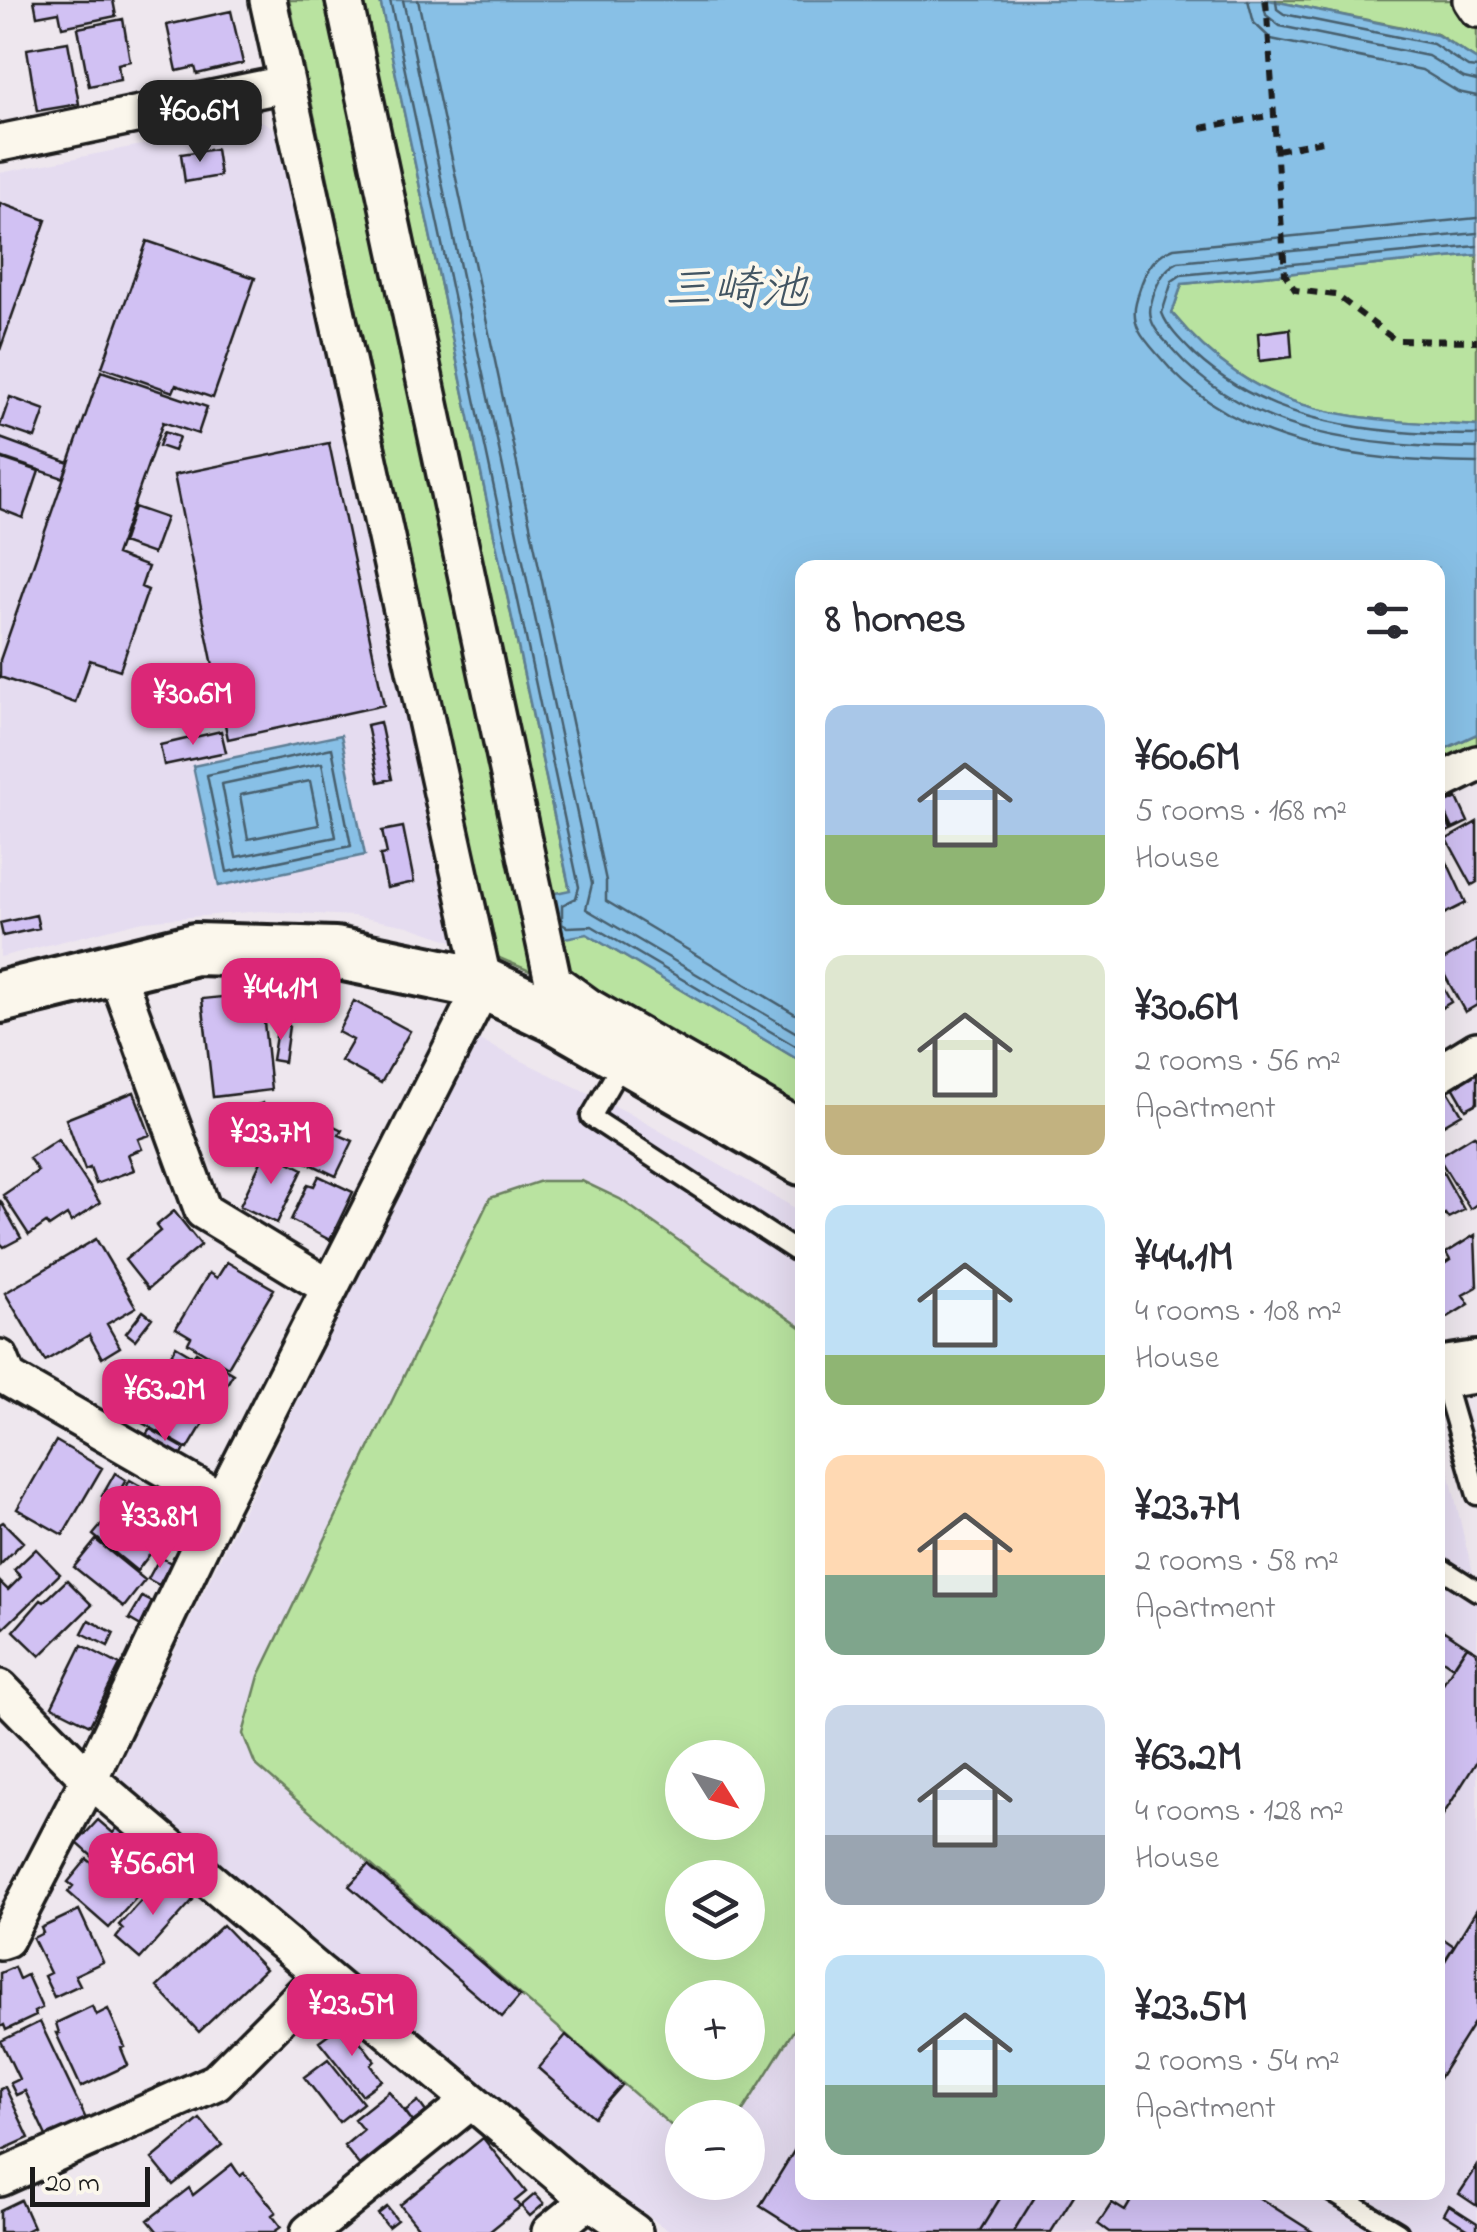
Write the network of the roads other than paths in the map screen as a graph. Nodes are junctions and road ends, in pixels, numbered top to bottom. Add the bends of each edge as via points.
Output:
1 (268, 0) edge
2 (344, 0) edge
3 (1471, 0) edge
4 (1477, 10) edge
5 (285, 84) junction
6 (2, 133) edge
7 (1477, 743) edge
8 (1445, 758) edge
9 (1477, 764) edge
10 (1445, 780) edge
11 (115, 969) junction
12 (484, 984) junction
13 (0, 997) edge
14 (1477, 1050) edge
15 (626, 1058) junction
16 (1445, 1070) edge
17 (795, 1124) edge
18 (795, 1155) edge
19 (795, 1250) edge
20 (330, 1288) junction
21 (1452, 1371) edge
22 (3, 1374) edge
23 (1477, 1494) edge
24 (222, 1501) junction
25 (1445, 1570) edge
26 (1477, 1590) edge
27 (0, 1688) edge
28 (89, 1779) junction
29 (0, 1941) edge
30 (322, 1975) junction
31 (472, 2100) junction
32 (0, 2178) edge
33 (589, 2200) junction
34 (1345, 2200) edge
35 (309, 2232) edge
36 (550, 2232) edge
37 (634, 2232) edge
38 (1398, 2232) edge

1 - 5 street
2 - 17 street via 553,981
3 - 4 street
5 - 6 street
5 - 12 street
7 - 8 street
9 - 10 street
11 - 12 street via 195,949 335,953
11 - 13 street
11 - 20 street via 202,1211
12 - 15 street
12 - 20 street
14 - 16 street
15 - 18 street
15 - 19 lane via 592,1117
20 - 24 street
21 - 23 lane
22 - 24 street
24 - 28 street
25 - 26 lane
27 - 28 street
28 - 29 street
28 - 30 street
30 - 31 street
30 - 32 street via 216,2082
31 - 33 street
31 - 35 street
33 - 36 street
33 - 37 street
34 - 38 lane

